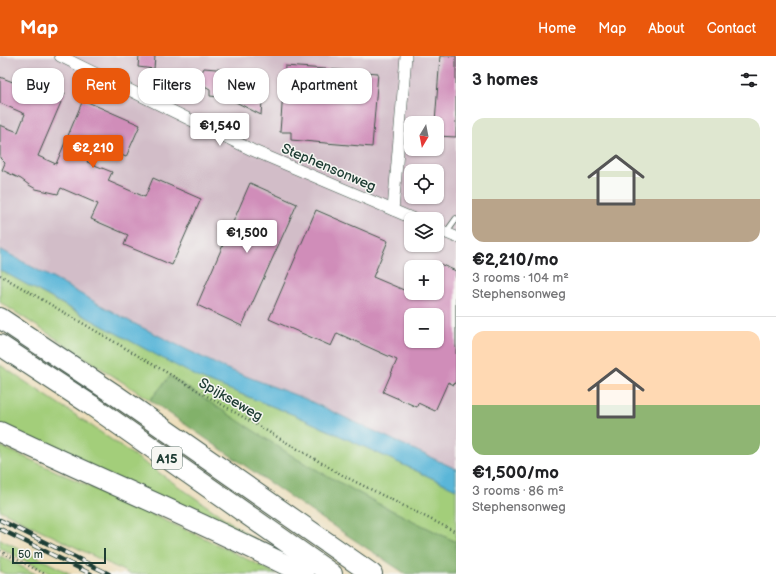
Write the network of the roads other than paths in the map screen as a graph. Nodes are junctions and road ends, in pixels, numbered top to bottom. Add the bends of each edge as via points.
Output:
1 (60, 56) edge
2 (406, 56) edge
3 (393, 210) junction
4 (404, 215) edge
5 (456, 219) edge
6 (446, 233) edge
7 (0, 318) edge
8 (0, 345) edge
9 (0, 432) edge
10 (304, 574) edge
11 (332, 574) edge
12 (372, 574) edge

1 - 3 street, Stephensonweg via 252,150
2 - 3 street
3 - 4 street, Stephensonweg
5 - 6 lane
7 - 12 highway, A15 via 117,396
8 - 11 highway, A15 via 91,405
9 - 10 highway via 244,543

